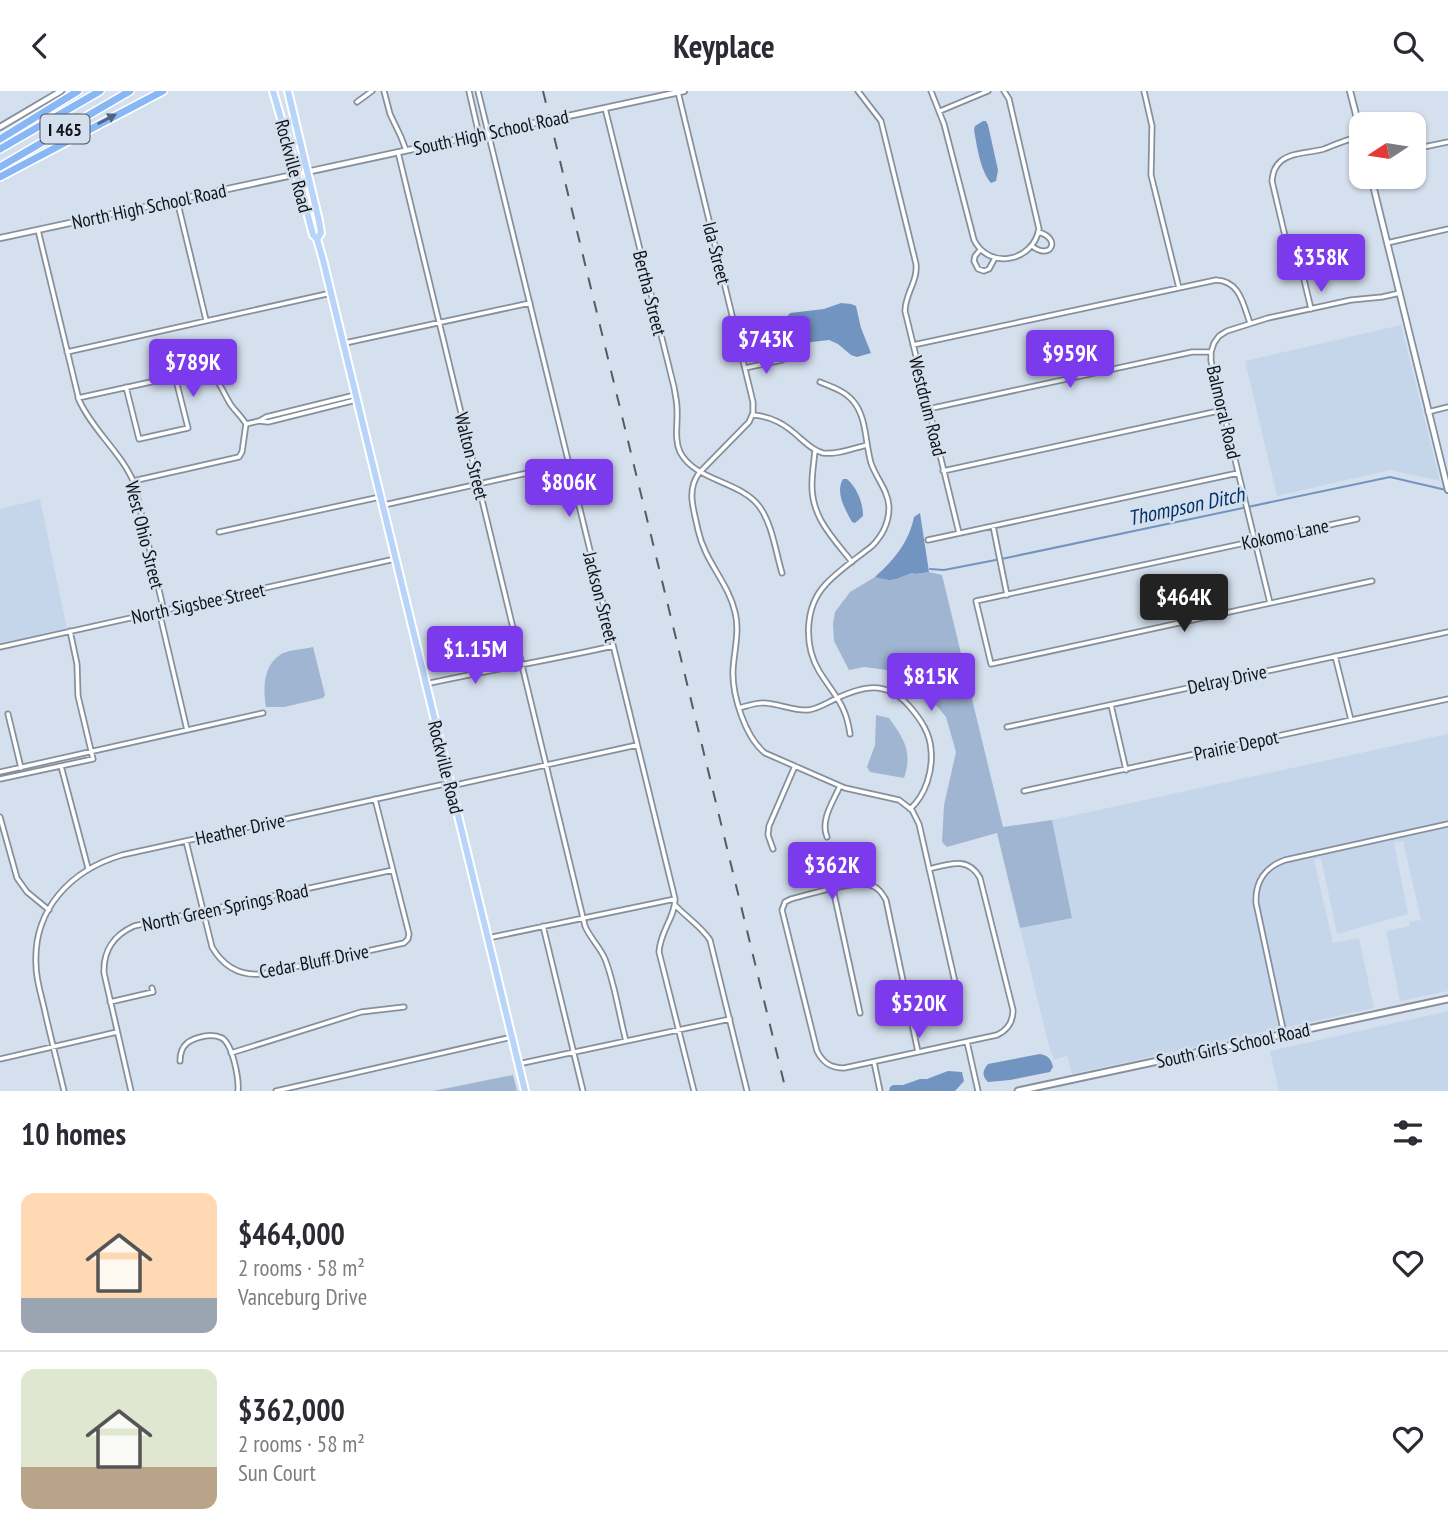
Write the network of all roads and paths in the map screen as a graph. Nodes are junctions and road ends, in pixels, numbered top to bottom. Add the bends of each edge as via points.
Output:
1 (61, 91) edge
2 (78, 91) edge
3 (100, 91) edge
4 (130, 91) edge
5 (163, 91) edge
6 (273, 91) edge
7 (288, 91) edge
8 (372, 91) edge
9 (384, 91) edge
10 (469, 91) edge
11 (478, 91) edge
12 (858, 91) edge
13 (931, 91) edge
14 (988, 91) edge
15 (1004, 91) edge
16 (1144, 91) edge
17 (1350, 91) edge
18 (681, 92) edge
19 (653, 94) edge
20 (357, 102) dead end
21 (605, 108) junction
22 (940, 111) junction
23 (1355, 112) edge
24 (0, 127) edge
25 (489, 133) junction
26 (480, 135) junction
27 (0, 139) edge
28 (1349, 141) edge
29 (1448, 142) edge
30 (1426, 147) edge
31 (0, 149) edge
32 (406, 150) junction
33 (398, 152) junction
34 (0, 167) edge
35 (306, 171) junction
36 (297, 174) junction
37 (0, 177) edge
38 (1374, 189) edge
39 (177, 200) junction
40 (1448, 229) edge
41 (38, 230) junction
42 (1038, 232) junction
43 (0, 238) edge
44 (317, 239) junction
45 (1387, 243) junction
46 (1031, 246) junction
47 (980, 250) junction
48 (995, 258) junction
49 (1179, 288) junction
50 (331, 293) junction
51 (1399, 293) junction
52 (530, 303) junction
53 (1311, 309) junction
54 (206, 321) junction
55 (439, 323) junction
56 (1250, 323) junction
57 (343, 344) junction
58 (913, 345) junction
59 (66, 352) junction
60 (1211, 352) junction
61 (782, 360) dead end
62 (745, 368) junction
63 (175, 376) junction
64 (820, 383) dead end
65 (125, 387) junction
66 (355, 397) junction
67 (78, 398) junction
68 (1448, 407) edge
69 (928, 408) junction
70 (1223, 410) junction
71 (1428, 412) junction
72 (752, 415) junction
73 (246, 424) junction
74 (867, 445) junction
75 (815, 450) junction
76 (569, 464) junction
77 (701, 471) junction
78 (943, 471) junction
79 (1238, 473) junction
80 (133, 481) junction
81 (478, 483) junction
82 (1447, 488) edge
83 (380, 497) junction
84 (382, 505) junction
85 (1357, 519) dead end
86 (993, 526) junction
87 (219, 532) dead end
88 (959, 533) junction
89 (928, 540) dead end
90 (1255, 541) junction
91 (395, 559) junction
92 (852, 562) junction
93 (782, 573) dead end
94 (1372, 581) dead end
95 (1007, 595) junction
96 (1270, 603) junction
97 (161, 611) junction
98 (70, 631) junction
99 (1448, 632) edge
100 (613, 646) junction
101 (0, 647) edge
102 (1335, 656) junction
103 (522, 665) junction
104 (425, 684) junction
105 (838, 698) junction
106 (1448, 699) edge
107 (1111, 705) junction
108 (739, 708) junction
109 (263, 713) dead end
110 (8, 714) dead end
111 (1351, 720) junction
112 (1007, 727) dead end
113 (187, 730) junction
114 (850, 734) dead end
115 (637, 745) junction
116 (92, 752) junction
117 (547, 765) junction
118 (61, 766) junction
119 (794, 766) junction
120 (21, 768) junction
121 (1126, 769) junction
122 (0, 772) edge
123 (0, 779) edge
124 (450, 785) junction
125 (840, 786) junction
126 (1024, 791) dead end
127 (375, 799) junction
128 (911, 809) junction
129 (0, 817) edge
130 (1448, 824) edge
131 (827, 837) dead end
132 (186, 841) junction
133 (773, 849) dead end
134 (88, 869) junction
135 (929, 869) junction
136 (393, 870) junction
137 (833, 889) junction
138 (675, 899) junction
139 (675, 905) junction
140 (49, 910) junction
141 (203, 911) junction
142 (583, 918) junction
143 (543, 926) junction
144 (488, 938) junction
145 (152, 988) dead end
146 (957, 991) dead end
147 (1448, 999) edge
148 (110, 1002) junction
149 (404, 1007) dead end
150 (860, 1013) dead end
151 (730, 1019) junction
152 (678, 1030) junction
153 (117, 1032) junction
154 (1284, 1034) junction
155 (512, 1037) junction
156 (626, 1041) junction
157 (967, 1042) junction
158 (53, 1047) junction
159 (574, 1052) junction
160 (918, 1052) junction
161 (231, 1053) junction
162 (0, 1059) edge
163 (180, 1061) dead end
164 (874, 1062) junction
165 (518, 1064) junction
166 (1031, 1090) edge
167 (64, 1091) edge
168 (131, 1091) edge
169 (238, 1091) edge
170 (276, 1091) edge
171 (525, 1091) edge
172 (583, 1091) edge
173 (694, 1091) edge
174 (747, 1091) edge
175 (880, 1091) edge
176 (978, 1091) edge
177 (1018, 1091) edge

1 - 24 street
2 - 27 highway
3 - 31 highway, I 465
4 - 34 highway, I 465
37 -> 5 highway
6 - 36 main road, Rockville Road
7 - 35 main road, Rockville Road
8 - 20 street
9 - 32 street
10 - 26 street
11 - 25 street, Jackson Street
12 - 58 street, Westdrum Road via 881,121 916,264 905,307
13 - 22 street
14 - 22 street
15 - 42 street
16 - 49 street via 1152,126 1151,175
17 - 23 street
18 - 19 street, South High School Road
18 - 62 street, Ida Street
19 - 21 street, South High School Road
21 - 25 street, South High School Road, bridge
21 - 77 street, Bertha Street via 674,387 678,447
22 - 47 street via 972,236
25 - 26 street, South High School Road
25 - 52 street, Jackson Street
26 - 32 street, South High School Road
28 - 53 street via 1290,156 1274,170 1272,181 1285,236 1302,271
29 - 30 street
32 - 33 street, South High School Road
33 - 35 street, South High School Road
33 - 55 street, Walton Street
35 - 36 street, South High School Road
35 - 44 main road, Rockville Road via 321,233
36 - 39 street, North High School Road
36 - 44 main road, Rockville Road
38 - 45 street
39 - 41 street, North High School Road
39 - 54 street
40 - 45 street
41 - 43 street, North High School Road
41 - 59 street, West Ohio Street
42 - 46 street
42 - 46 street via 1050,236 1052,246 1044,252
44 - 50 main road, Rockville Road
45 - 51 street
46 - 48 street via 1023,253
47 - 48 street
47 - 48 street via 974,261 978,269 989,269
49 - 56 street via 1218,280 1231,284
49 - 58 street
50 - 54 street
50 - 57 main road, Rockville Road
51 - 53 street, Balmoral Road
51 - 71 street
52 - 55 street
52 - 76 street, Jackson Street
53 - 56 street, Balmoral Road
54 - 59 street
55 - 57 street
55 - 81 street, Walton Street
56 - 60 street, Balmoral Road via 1222,334
57 - 66 main road, Rockville Road
58 - 69 street, Westdrum Road
59 - 67 street, West Ohio Street
60 - 69 street via 1192,352
60 - 70 street, Balmoral Road
61 - 62 street
62 - 72 street, Ida Street
63 - 65 street
63 - 65 street via 188,428 139,439
63 - 73 street via 201,371 212,375
64 - 74 street via 842,391 854,402
65 - 67 street
66 - 73 street
66 - 83 main road, Rockville Road
67 - 80 street, West Ohio Street
68 - 71 street
69 - 78 street, Westdrum Road
70 - 78 street
70 - 79 street, Balmoral Road
71 - 82 street
72 - 75 street via 783,423
72 - 77 street
73 - 80 street via 239,457
74 - 75 street via 831,453
74 - 92 street via 887,497 888,518 877,541
75 - 92 street via 815,507 823,526
76 - 81 street
76 - 100 street, Jackson Street
77 - 93 street via 743,492 759,506
77 - 108 street via 691,491 704,550 735,608 733,673
78 - 88 street, Westdrum Road
79 - 86 street
79 - 90 street, Balmoral Road
80 - 97 street, West Ohio Street
81 - 84 street
81 - 103 street, Walton Street
83 - 84 main road, Rockville Road
83 - 87 street
84 - 91 main road, Rockville Road
85 - 90 street, Kokomo Lane
86 - 88 street
86 - 95 street
88 - 89 street
90 - 95 street, Kokomo Lane
90 - 96 street, Balmoral Road
91 - 97 street, North Sigsbee Street
91 - 104 main road, Rockville Road
92 - 105 street via 823,587 809,620 814,661
94 - 96 street
95 - 96 street via 976,601 991,664
97 - 98 street, North Sigsbee Street
97 - 113 street, West Ohio Street
98 - 101 street, North Sigsbee Street
98 - 116 street via 78,697
99 - 102 street, Delray Drive
100 - 103 street
100 - 115 street, Jackson Street
102 - 107 street, Delray Drive
102 - 111 street
103 - 104 street
103 - 117 street, Walton Street
104 - 124 main road, Rockville Road
105 - 108 street via 807,710 765,702
105 - 114 street
105 - 128 street via 859,688 882,688 901,698 920,719 929,737 932,761 922,796
106 - 111 street, Prairie Depot
107 - 112 street, Delray Drive
107 - 121 street
108 - 119 street via 761,750
109 - 113 street
110 - 120 street
111 - 121 street, Prairie Depot
113 - 116 street
115 - 117 street, Heather Drive
115 - 138 street, Jackson Street
116 - 118 street via 93,759
116 - 120 street
117 - 124 street, Heather Drive
117 - 142 street, Walton Street
118 - 123 street
118 - 134 street
119 - 125 street
119 - 133 street via 769,826
120 - 122 street
121 - 126 street, Prairie Depot
124 - 127 street, Heather Drive
124 - 144 main road, Rockville Road
125 - 128 street via 892,797
125 - 131 street via 824,823
127 - 132 street, Heather Drive
127 - 136 street
128 - 135 street
129 - 140 street via 17,878
130 - 154 street via 1285,860 1263,875 1256,903
132 - 134 street, Heather Drive via 104,860
132 - 141 street, Cedar Bluff Drive
134 - 140 street, Heather Drive via 66,886
135 - 146 street
135 - 157 street via 958,863 977,872 1013,1017 1002,1033
136 - 141 street, North Green Springs Road
136 - 141 street, Cedar Bluff Drive via 408,940 266,973 235,970 220,958
137 - 150 street
137 - 160 street via 870,885 886,900
137 - 164 street via 791,898 782,910 821,1058 842,1068
138 - 139 street, Jackson Street
138 - 142 street
139 - 151 street via 710,940
139 - 152 street via 659,948
140 - 158 street, Heather Drive via 36,962
141 - 148 street, North Green Springs Road via 134,926 117,937 104,967
142 - 143 street
142 - 156 street, Walton Street via 607,963
143 - 144 street
143 - 159 street
144 - 155 main road, Rockville Road
145 - 148 street via 153,992
147 - 154 main road, South Girls School Road
148 - 153 street, North Green Springs Road
149 - 161 street via 361,1012
151 - 152 street
151 - 174 street
152 - 156 street
152 - 173 street
153 - 158 street
153 - 168 street, North Green Springs Road
154 - 166 main road, South Girls School Road
155 - 165 main road, Rockville Road
155 - 170 street
156 - 159 street
157 - 160 street
157 - 176 street
158 - 162 street
158 - 167 street, Heather Drive
159 - 165 street
159 - 172 street
160 - 164 street
161 - 163 street via 224,1039 209,1035 185,1044
161 - 169 street
164 - 175 street
165 - 171 main road, Rockville Road
166 - 177 main road, South Girls School Road

